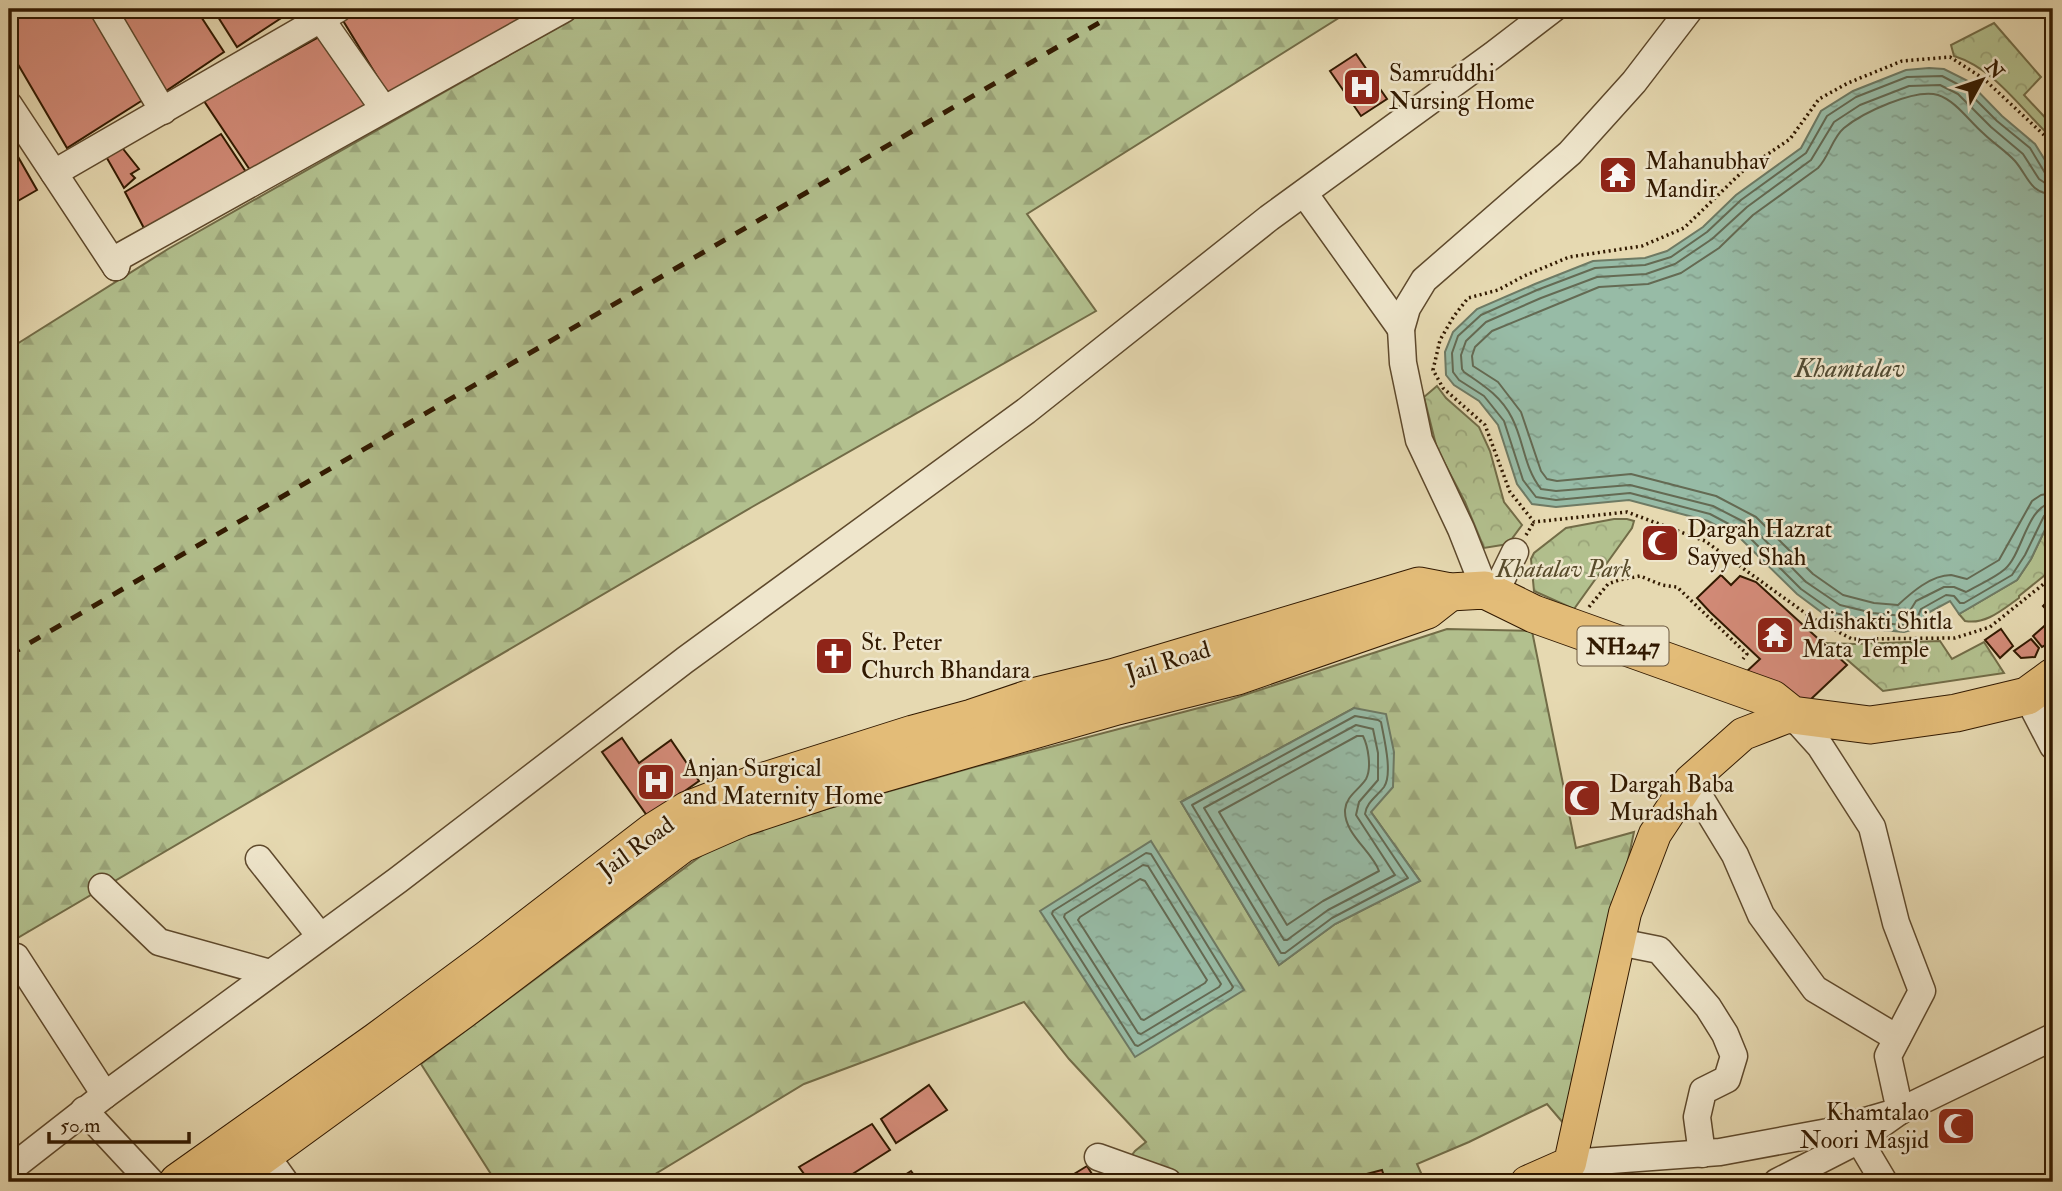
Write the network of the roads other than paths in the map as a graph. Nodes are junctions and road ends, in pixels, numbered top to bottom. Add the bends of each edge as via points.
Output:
1 (103, 9) edge
2 (564, 9) edge
3 (1553, 9) edge
4 (1690, 9) edge
5 (325, 12) edge
6 (9, 105) edge
7 (383, 108) junction
8 (163, 111) junction
9 (54, 173) junction
10 (1304, 192) junction
11 (1401, 329) junction
12 (1514, 552) dead end
13 (1476, 593) junction
14 (2040, 686) edge
15 (1792, 715) junction
16 (2053, 746) edge
17 (1690, 781) junction
18 (259, 859) dead end
19 (102, 887) dead end
20 (320, 936) junction
21 (1619, 942) junction
22 (16, 957) dead end
23 (270, 973) junction
24 (2053, 1037) edge
25 (1897, 1038) junction
26 (94, 1102) junction
27 (1900, 1111) junction
28 (1859, 1140) junction
29 (1702, 1154) junction
30 (1098, 1157) dead end
31 (1570, 1163) junction
32 (275, 1168) edge
33 (9, 1170) edge
34 (150, 1182) edge
35 (178, 1182) edge
36 (226, 1182) edge
37 (1168, 1182) edge
38 (1527, 1182) edge
39 (1777, 1182) edge
40 (1884, 1182) edge

1 - 8 street
2 - 7 street
3 - 10 street
4 - 11 street via 1634,82 1570,153 1424,280
5 - 7 street
5 - 8 street
6 - 9 street
7 - 9 street via 119,257 116,267
8 - 9 street
10 - 11 street
10 - 20 street via 1026,411 685,660
11 - 13 street via 1402,363 1419,440 1461,529
12 - 13 street
13 - 15 highway, Jail Road / NH247 via 1772,699
13 - 32 highway, Jail Road via 1237,676 825,790 741,818 682,845 461,1012
13 - 35 highway, Jail Road / NH247 via 1419,586 1037,696 752,785 688,810
14 - 15 highway, NH247 via 1956,713 1870,724
14 - 16 street
15 - 17 main road via 1743,734
15 - 25 street via 1820,746 1872,827 1896,923 1922,991
17 - 21 main road via 1655,834
17 - 25 street via 1735,855 1761,915 1815,989
18 - 20 street
19 - 23 street via 159,942
20 - 23 street
21 - 29 street via 1659,950 1726,1034 1734,1056 1727,1079 1703,1091 1697,1117
21 - 31 main road
22 - 26 street
23 - 26 street
24 - 27 street
25 - 27 street via 1888,1056
26 - 33 street
26 - 34 street
27 - 28 street
27 - 29 street via 1828,1132
28 - 39 street
28 - 40 street
29 - 31 street
30 - 37 street
31 - 38 main road
32 - 36 highway, Jail Road

